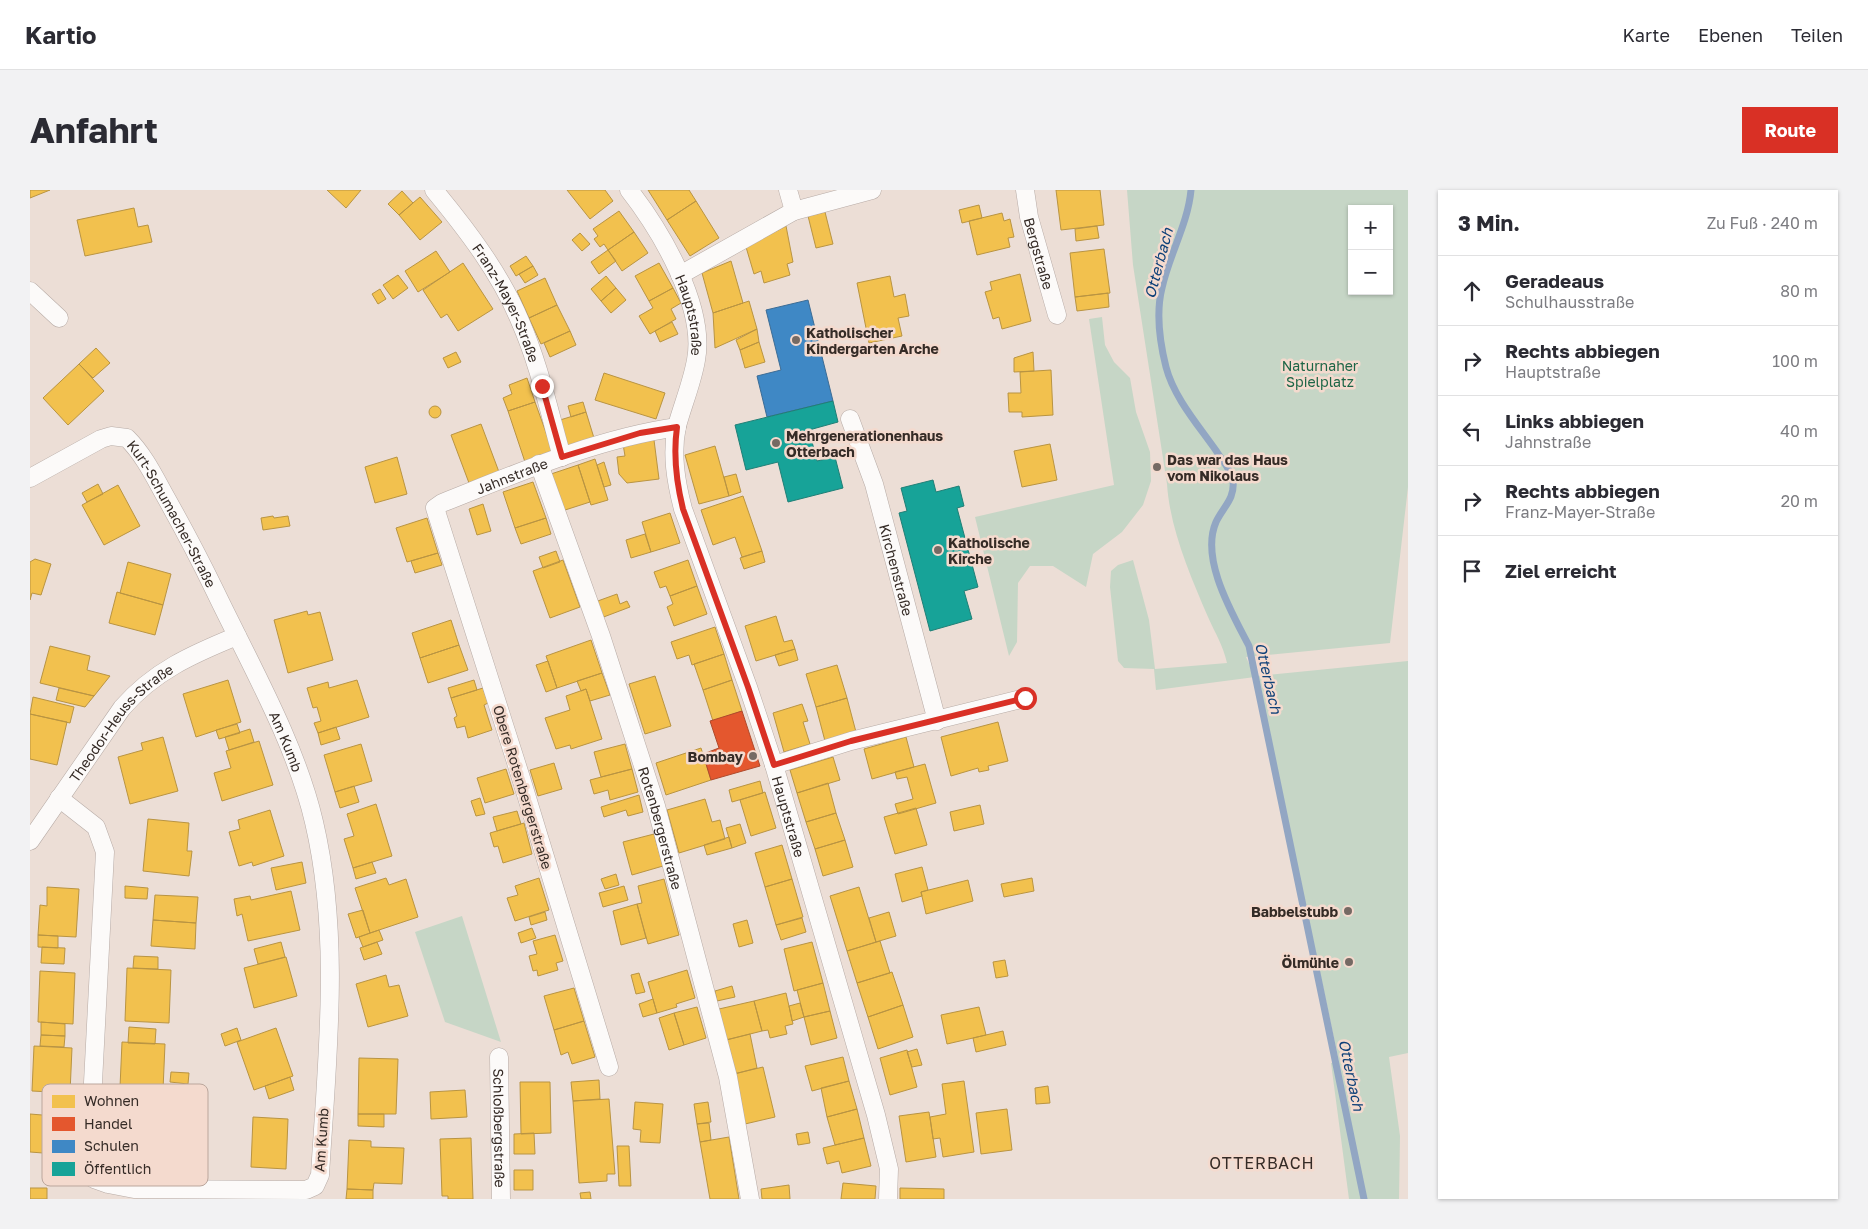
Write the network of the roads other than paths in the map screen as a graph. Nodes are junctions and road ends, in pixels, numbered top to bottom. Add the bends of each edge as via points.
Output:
1 (434, 190) edge
2 (630, 190) edge
3 (788, 190) edge
4 (872, 190) edge
5 (1025, 190) edge
6 (794, 211) junction
7 (680, 274) junction
8 (30, 291) edge
9 (1057, 315) dead end
10 (59, 318) dead end
11 (850, 419) dead end
12 (677, 427) junction
13 (562, 457) junction
14 (539, 464) junction
15 (30, 478) edge
16 (435, 508) joint
17 (237, 636) junction
18 (1025, 698) dead end
19 (937, 721) junction
20 (774, 765) junction
21 (59, 798) junction
22 (30, 841) edge
23 (499, 1057) dead end
24 (609, 1067) dead end
25 (93, 1084) edge
26 (118, 1186) edge
27 (501, 1199) edge
28 (750, 1199) edge
29 (888, 1199) edge

1 - 13 street, Franz-Mayer-Straße via 482,254 520,320
2 - 7 street, Hauptstraße
3 - 6 street
4 - 6 street
5 - 9 street, Bergstraße via 1029,217
6 - 7 street
7 - 12 street, Hauptstraße via 697,320 699,339
8 - 10 street
11 - 19 street, Kirchenstraße via 874,484
12 - 13 street, Jahnstraße via 640,433
12 - 20 street, Hauptstraße via 674,447 676,484 683,509
13 - 14 street, Jahnstraße
14 - 16 street, Jahnstraße
14 - 28 street, Rotenbergerstraße via 601,636 656,806 728,1078
15 - 17 street, Kurt-Schumacher-Straße via 101,439 111,436 127,438 145,460 189,538
16 - 24 street, Obere Rotenbergerstraße
17 - 21 street, Theodor-Heuss-Straße via 190,656 144,684 122,708
17 - 26 street, Am Kumb via 273,708 300,778 314,821 322,861 330,958 320,1175 316,1186 306,1190 134,1189
18 - 19 street
19 - 20 street via 851,741
20 - 29 street, Hauptstraße via 878,1125 889,1169
21 - 22 street, Theodor-Heuss-Straße
21 - 25 street, Am Kumb via 96,827 105,852
23 - 27 street, Schloßbergstraße

